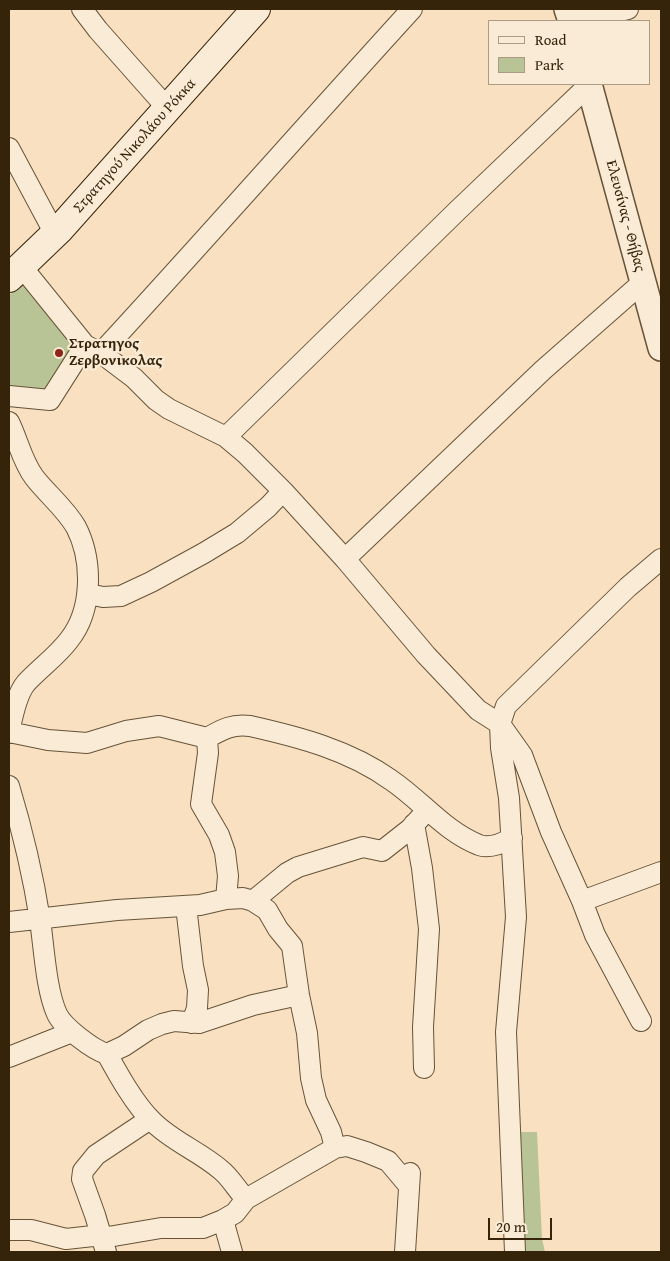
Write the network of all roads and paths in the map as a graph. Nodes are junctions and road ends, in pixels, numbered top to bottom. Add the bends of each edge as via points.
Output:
1 (82, 9) edge
2 (256, 9) edge
3 (412, 9) edge
4 (628, 9) edge
5 (582, 20) edge
6 (589, 85) edge
7 (168, 109) junction
8 (9, 148) edge
9 (55, 234) junction
10 (16, 273) edge
11 (643, 282) junction
12 (661, 348) edge
13 (93, 349) junction
14 (9, 396) edge
15 (9, 422) edge
16 (226, 437) junction
17 (283, 491) junction
18 (345, 559) junction
19 (661, 559) edge
20 (88, 594) junction
21 (500, 724) junction
22 (9, 732) edge
23 (207, 738) junction
24 (9, 786) edge
25 (421, 817) junction
26 (512, 838) junction
27 (661, 872) edge
28 (226, 899) junction
29 (582, 900) junction
30 (253, 901) junction
31 (186, 906) junction
32 (39, 917) junction
33 (9, 922) edge
34 (299, 995) junction
35 (641, 1021) dead end
36 (192, 1023) junction
37 (72, 1032) junction
38 (106, 1054) junction
39 (9, 1057) edge
40 (424, 1068) dead end
41 (150, 1119) junction
42 (335, 1148) junction
43 (246, 1199) junction
44 (223, 1220) junction
45 (9, 1230) edge
46 (104, 1244) edge
47 (232, 1252) edge
48 (405, 1252) edge
49 (515, 1252) edge

1 - 7 street
2 - 7 main road, Στρατηγού Νικολάου Ρόκκα
3 - 13 street via 204,242
4 - 5 street
6 - 11 street, Ελευσίνας - Θήβας
6 - 16 street
7 - 9 main road, Στρατηγού Νικολάου Ρόκκα
8 - 9 street
9 - 10 main road, Στρατηγού Νικολάου Ρόκκα
10 - 13 street
11 - 12 street, Ελευσίνας - Θήβας
11 - 18 street via 543,370
13 - 14 street via 50,400
13 - 16 street via 134,378 169,409
15 - 20 street via 35,478 76,527 83,545
16 - 17 street
17 - 18 street
17 - 20 street via 237,532 151,582 120,596
18 - 21 street via 426,655 478,710
19 - 21 street via 506,706
20 - 22 street via 85,609 71,638 20,693
21 - 26 street
21 - 29 street via 522,756
22 - 23 street via 87,743 126,731 159,726
23 - 25 street via 237,725 278,732 330,747 392,780
23 - 28 street via 201,804 225,852
24 - 32 street
25 - 26 street via 444,825 482,846
25 - 30 street via 382,851 362,846 298,867
25 - 40 street via 422,868 429,929
26 - 49 street via 516,917 506,1032
27 - 29 street
28 - 30 street
28 - 31 street
29 - 35 street via 595,935
30 - 34 street via 267,910 292,946
31 - 32 street
31 - 36 street via 198,990
32 - 33 street
32 - 37 street via 52,1000 58,1016
34 - 36 street
34 - 42 street via 316,1100
36 - 38 street via 174,1021 162,1024
37 - 38 street
37 - 39 street
38 - 41 street
41 - 43 street via 169,1136 220,1169
41 - 46 street via 96,1155 83,1171 82,1179
42 - 43 street
42 - 48 street via 347,1146 366,1152 388,1161 410,1176
43 - 44 street
44 - 46 street via 203,1228 134,1231 108,1238
44 - 47 street
45 - 46 street via 32,1230

